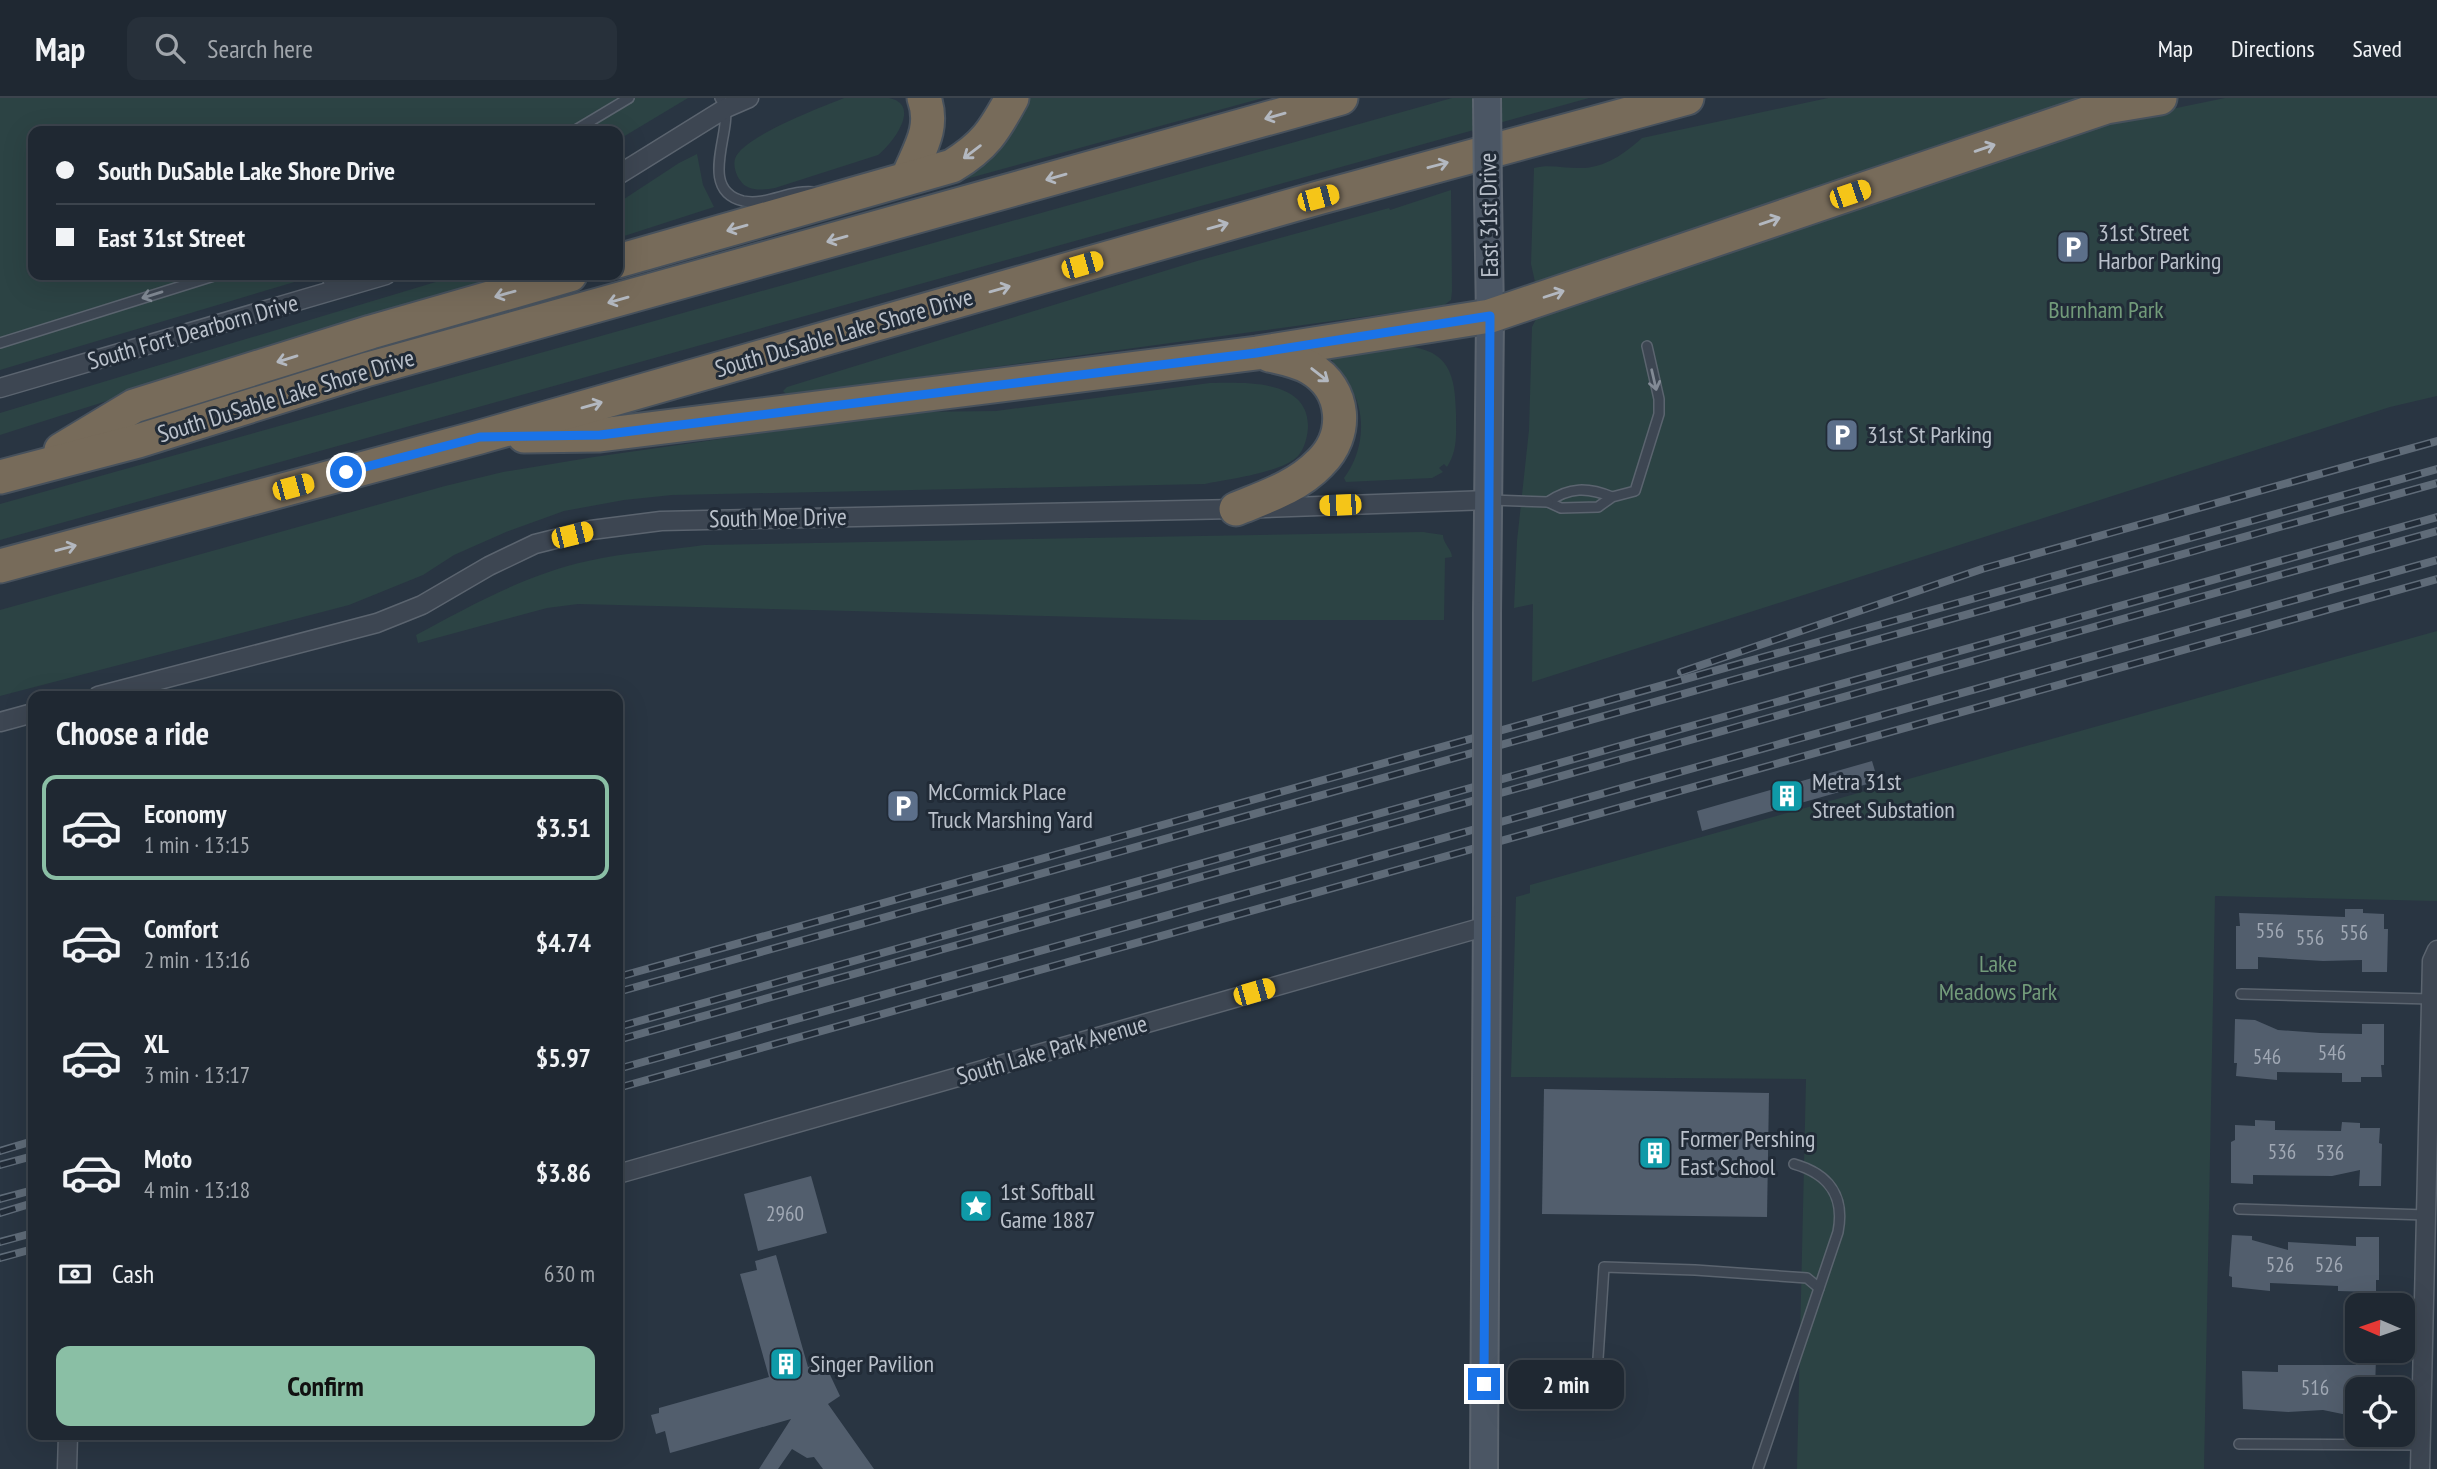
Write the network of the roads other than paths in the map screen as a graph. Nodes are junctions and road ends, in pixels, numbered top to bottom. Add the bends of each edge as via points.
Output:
1 (629, 98) edge
2 (749, 98) edge
3 (924, 98) edge
4 (1012, 98) edge
5 (1341, 98) edge
6 (1487, 98) edge
7 (1687, 98) edge
8 (2160, 98) edge
9 (723, 103) edge
10 (582, 126) edge
11 (623, 173) edge
12 (908, 177) junction
13 (850, 196) junction
14 (623, 260) edge
15 (201, 280) edge
16 (350, 280) edge
17 (552, 280) edge
18 (329, 283) edge
19 (1490, 316) junction
20 (0, 343) edge
21 (1647, 346) dead end
22 (1256, 353) junction
23 (0, 388) edge
24 (480, 437) junction
25 (15, 474) edge
26 (1612, 497) junction
27 (1489, 500) junction
28 (1548, 502) junction
29 (1236, 509) junction
30 (0, 566) edge
31 (117, 691) edge
32 (28, 714) edge
33 (0, 722) edge
34 (1487, 915) junction
35 (2437, 950) edge
36 (2241, 994) dead end
37 (2431, 999) junction
38 (2433, 1090) edge
39 (2433, 1135) edge
40 (1794, 1164) dead end
41 (623, 1173) edge
42 (2239, 1209) dead end
43 (2426, 1215) junction
44 (1819, 1288) junction
45 (1596, 1389) dead end
46 (68, 1440) edge
47 (2239, 1444) dead end
48 (2421, 1445) junction
49 (67, 1469) edge
50 (1484, 1469) edge
51 (1758, 1469) edge
52 (2420, 1469) edge

1 - 10 lane
2 - 9 street
3 - 12 highway via 929,127
4 -> 12 highway via 975,152 952,166
5 -> 25 highway, South DuSable Lake Shore Drive via 378,366
6 - 19 main road, East 31st Drive, bridge
24 -> 7 highway, South DuSable Lake Shore Drive via 1318,198
19 -> 8 highway via 2106,107
9 - 11 street
9 - 13 lane via 719,163 721,182 730,194 743,201 803,190
12 - 13 highway
13 -> 14 highway
15 -> 20 lane
16 - 18 street, South Fort Dearborn Drive
17 -> 25 highway via 134,406
18 - 23 street, South Fort Dearborn Drive
19 - 22 highway
19 - 27 main road, East 31st Drive
21 -> 26 lane via 1659,414 1635,491
22 - 24 highway via 600,435
22 -> 29 highway via 1310,368 1329,382 1338,400 1341,426 1334,448 1303,478
30 -> 24 highway, South DuSable Lake Shore Drive
26 - 28 lane via 1598,507 1561,508
26 - 28 lane via 1581,490 1562,492
27 - 28 lane
27 - 29 street, South Moe Drive
27 - 34 main road, East 31st Drive, bridge
29 - 31 street, South Moe Drive via 662,521 591,530 535,544 422,605 377,622
32 - 33 street
34 - 41 street, South Lake Park Avenue
34 - 50 main road, East 31st Drive
35 - 37 street via 2432,961
36 - 37 lane
37 - 38 street
38 - 39 street
39 - 43 street
40 - 44 lane via 1827,1180 1842,1215
42 - 43 lane
43 - 48 street
44 - 45 lane via 1807,1278 1604,1267
44 - 51 lane
46 - 49 street
47 - 48 lane
48 - 52 street

